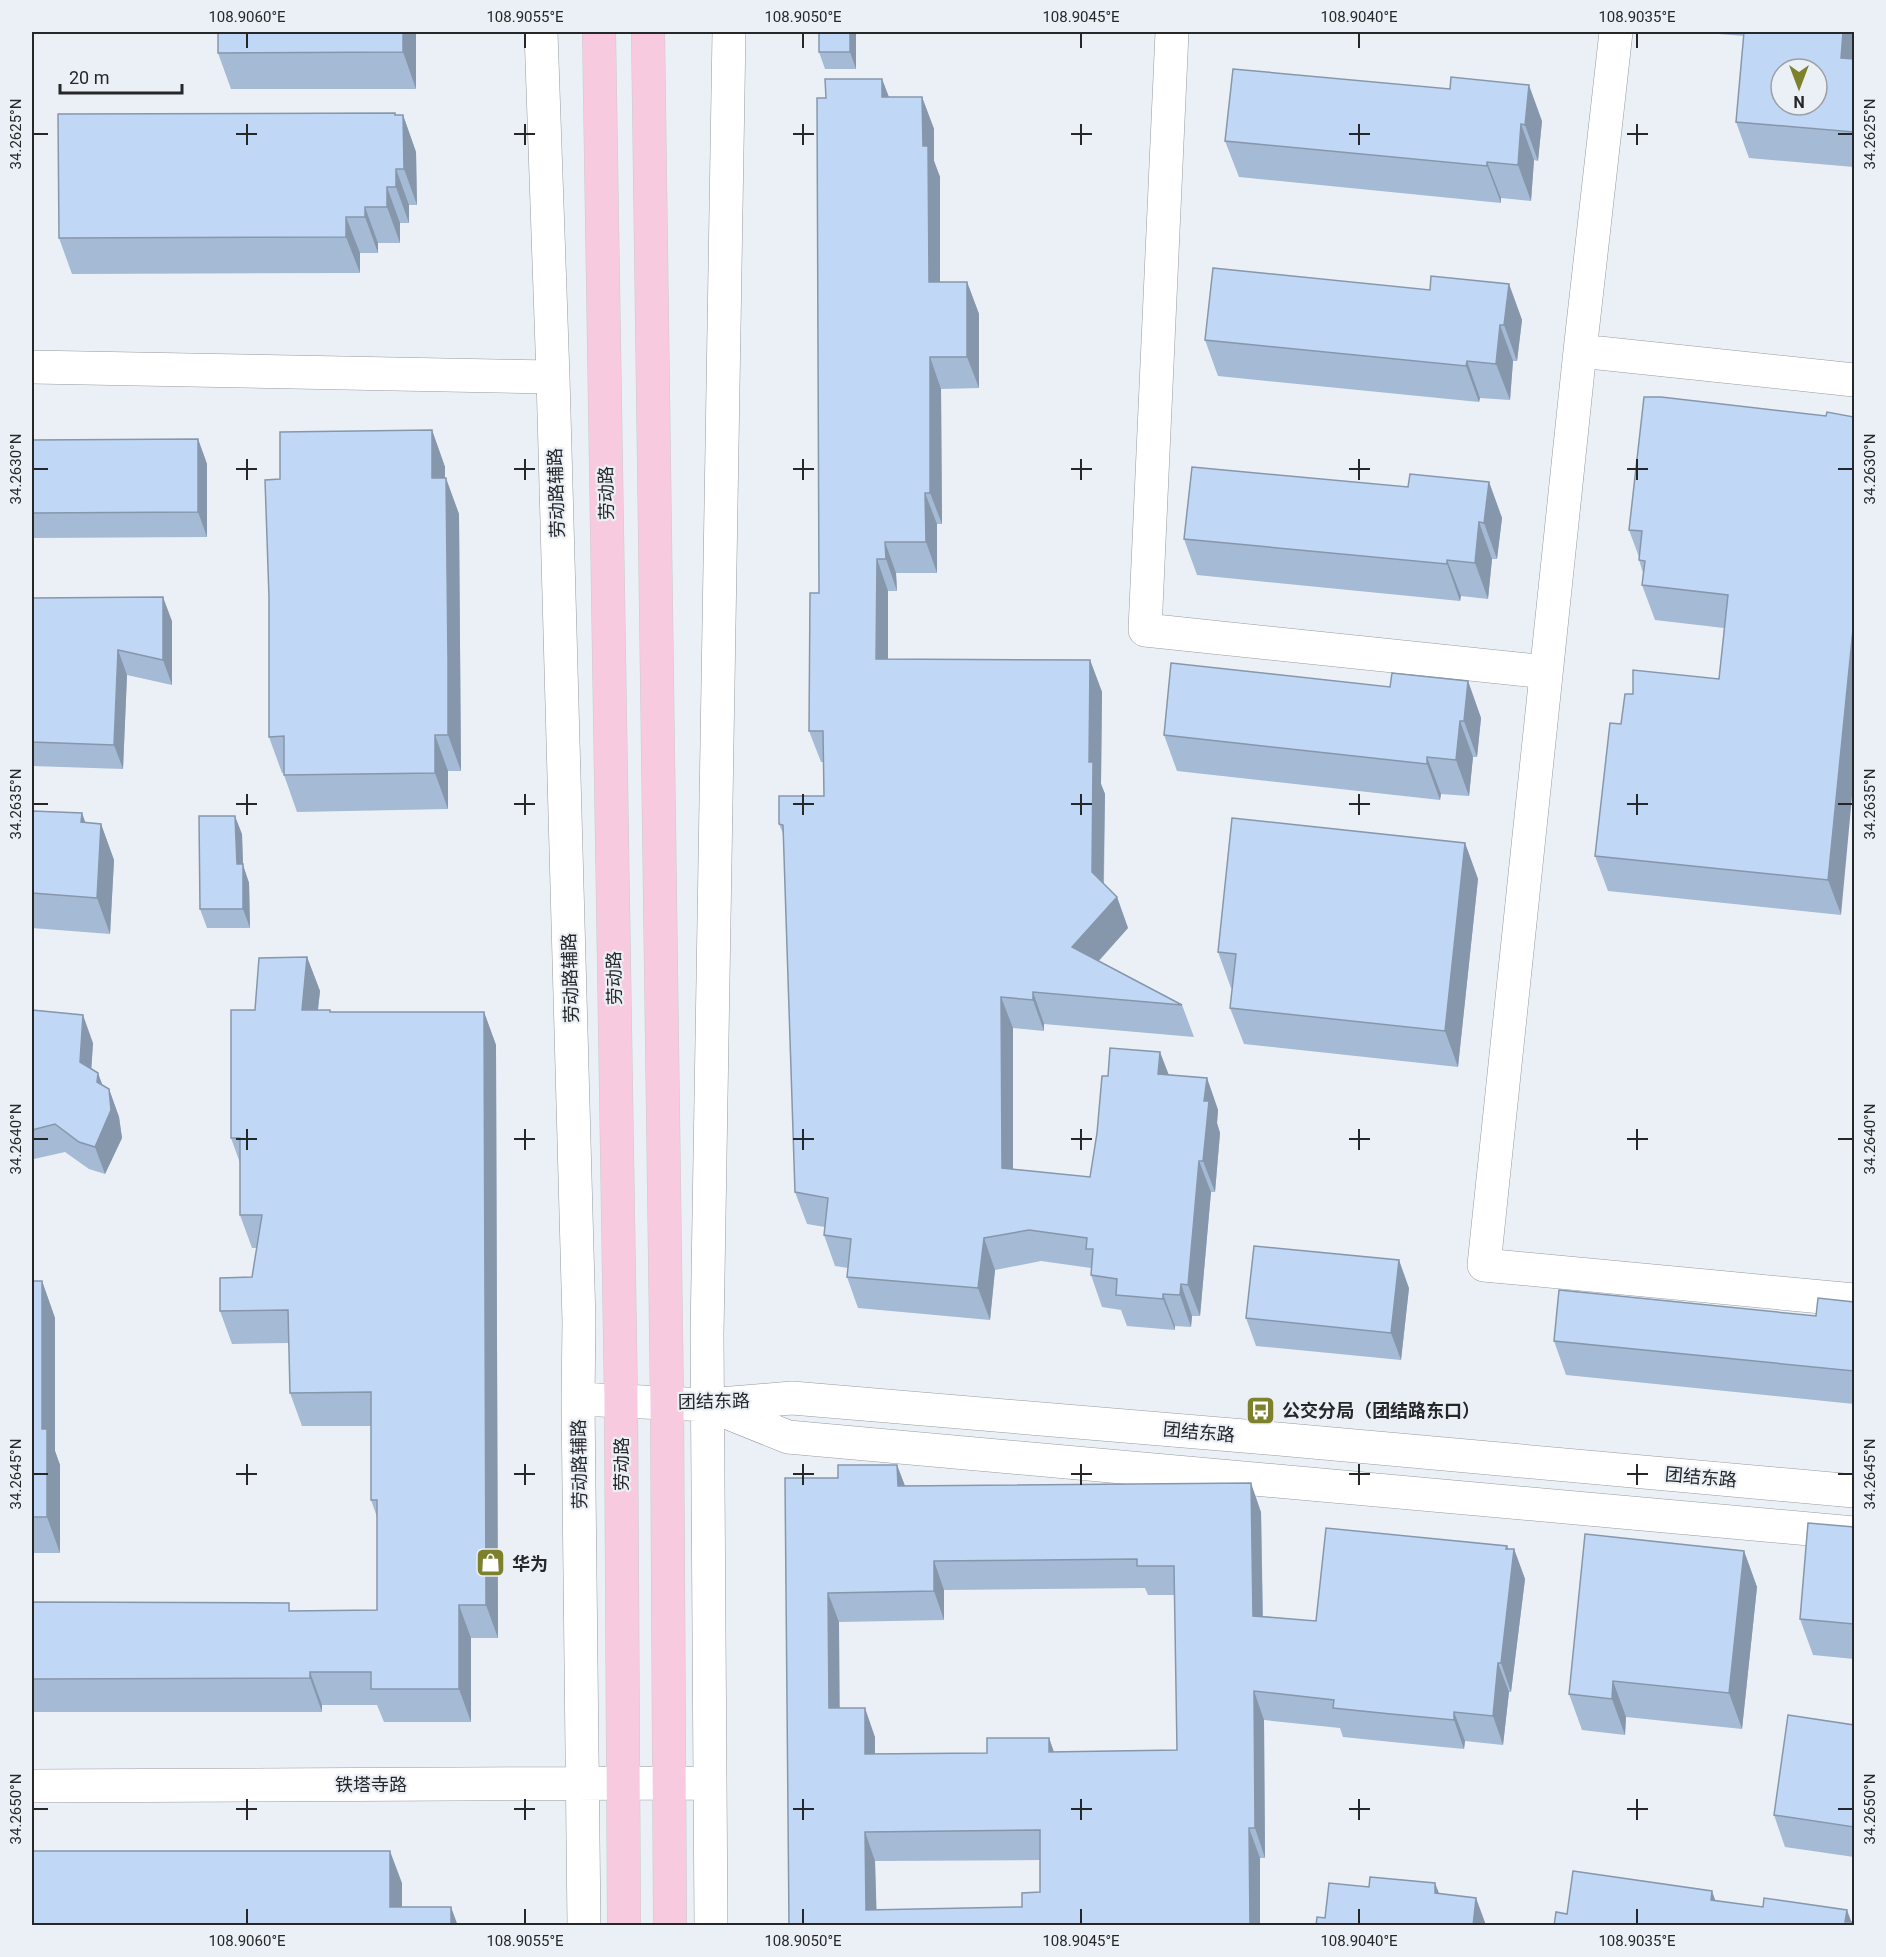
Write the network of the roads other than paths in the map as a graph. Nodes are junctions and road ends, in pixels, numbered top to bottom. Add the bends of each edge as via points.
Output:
1 (541, 32) edge
2 (599, 32) edge
3 (648, 32) edge
4 (729, 32) edge
5 (1172, 32) edge
6 (1616, 32) edge
7 (1580, 351) junction
8 (32, 367) edge
9 (553, 377) junction
10 (1854, 380) edge
11 (1546, 672) junction
12 (1854, 1300) edge
13 (578, 1399) junction
14 (621, 1401) junction
15 (667, 1402) junction
16 (708, 1405) junction
17 (1854, 1491) edge
18 (1854, 1533) edge
19 (582, 1783) junction
20 (623, 1783) junction
21 (668, 1783) junction
22 (710, 1783) junction
23 (32, 1786) edge
24 (584, 1926) edge
25 (624, 1926) edge
26 (670, 1926) edge
27 (711, 1926) edge

1 - 9 street, 劳动路辅路
2 - 14 main road, 劳动路
3 - 15 main road
4 - 16 street
5 - 11 street via 1145,630
6 - 7 street
7 - 10 street
7 - 11 street
8 - 9 street
9 - 13 street, 劳动路辅路
11 - 12 street via 1485,1265
13 - 14 street, 团结东路
13 - 19 street, 劳动路辅路
14 - 15 street, 团结东路
14 - 20 main road, 劳动路
15 - 16 street, 团结东路
15 - 21 main road
16 - 17 street, 团结东路 via 792,1398
16 - 18 street via 788,1437
16 - 22 street
19 - 20 street, 铁塔寺路
19 - 23 street, 铁塔寺路
19 - 24 street, 劳动路辅路
20 - 21 street, 铁塔寺路
20 - 25 main road, 劳动路
21 - 22 street, 铁塔寺路
21 - 26 main road
22 - 27 street

